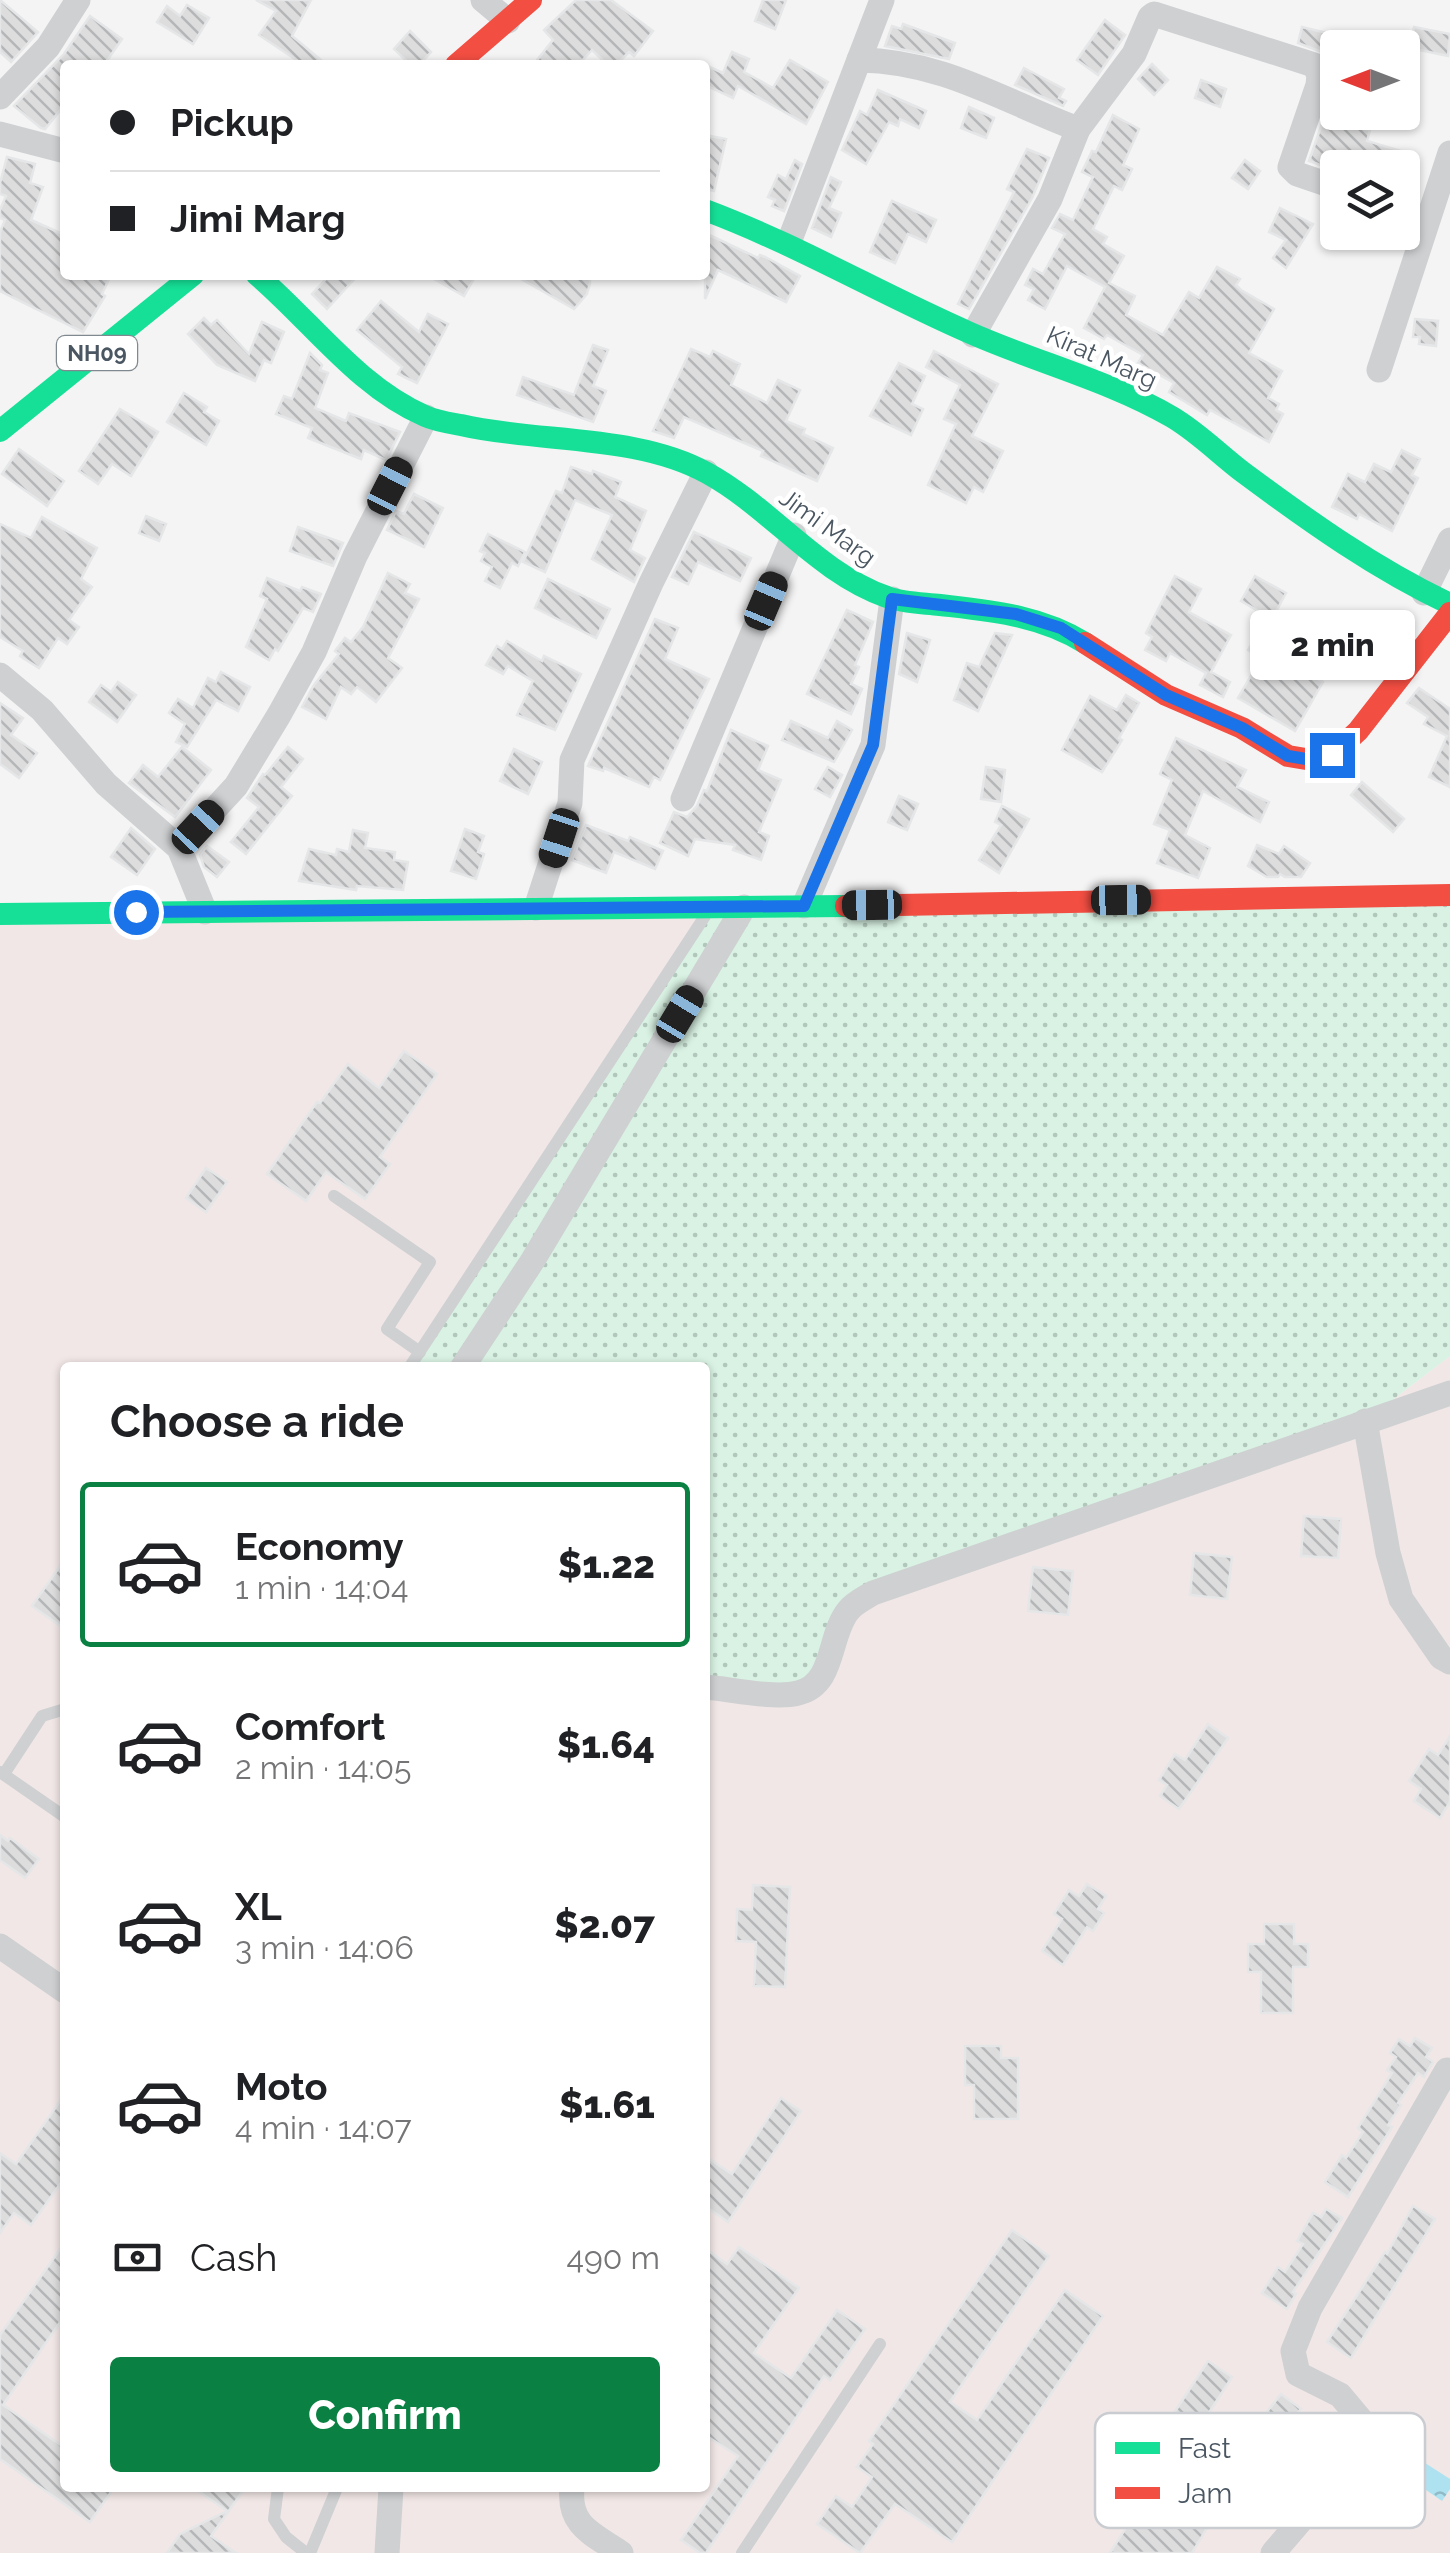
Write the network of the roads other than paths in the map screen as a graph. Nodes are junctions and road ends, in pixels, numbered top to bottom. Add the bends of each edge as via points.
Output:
1 (78, 0) edge
2 (482, 0) edge
3 (531, 0) edge
4 (882, 0) edge
5 (508, 21) junction
6 (462, 60) edge
7 (860, 60) junction
8 (0, 97) edge
9 (1078, 129) junction
10 (0, 134) edge
11 (60, 150) edge
12 (1450, 153) edge
13 (1320, 182) edge
14 (710, 212) edge
15 (1420, 217) edge
16 (1428, 220) junction
17 (789, 242) junction
18 (187, 280) edge
19 (262, 280) edge
20 (972, 334) junction
21 (1379, 370) dead end
22 (426, 416) junction
23 (0, 432) edge
24 (706, 472) junction
25 (794, 535) junction
26 (1450, 540) edge
27 (1424, 593) junction
28 (892, 599) junction
29 (1450, 604) edge
30 (1450, 612) edge
31 (0, 675) edge
32 (683, 800) dead end
33 (178, 848) junction
34 (1450, 895) edge
35 (804, 906) junction
36 (536, 908) junction
37 (744, 908) junction
38 (708, 909) junction
39 (205, 912) junction
40 (0, 914) edge
41 (334, 1196) dead end
42 (420, 1352) junction
43 (413, 1362) edge
44 (466, 1362) edge
45 (1450, 1393) edge
46 (1365, 1421) junction
47 (1450, 1662) edge
48 (710, 1687) edge
49 (60, 1711) edge
50 (2, 1773) edge
51 (60, 1814) edge
52 (0, 1946) edge
53 (60, 1988) edge
54 (1447, 2070) dead end
55 (880, 2344) dead end
56 (1355, 2413) edge
57 (276, 2492) edge
58 (335, 2492) edge
59 (391, 2492) edge
60 (572, 2492) edge
61 (1294, 2528) edge
62 (308, 2553) edge
63 (387, 2553) edge
64 (621, 2553) edge
65 (742, 2553) edge
66 (1273, 2553) edge

1 - 8 street via 48,47
2 - 5 street
3 - 5 street
4 - 7 street
5 - 6 street
7 - 9 street via 896,60 942,73
7 - 17 street
9 - 13 street via 1134,54 1150,17 1159,14 1314,65 1318,84 1290,167
9 - 20 street via 1050,199
10 - 11 street
12 - 16 street
14 - 17 street, Kirat Marg
15 - 16 street
16 - 21 street
17 - 20 street, Kirat Marg
18 - 23 street, NH09
19 - 22 street, Jimi Marg via 370,383
20 - 27 street, Kirat Marg via 1047,361 1194,432
22 - 24 street, Jimi Marg via 494,433 660,455
22 - 33 street via 279,715 236,786
24 - 25 street, Jimi Marg
24 - 36 street via 572,760 570,802
25 - 28 street, Jimi Marg via 849,582
25 - 32 street
26 - 27 street
27 - 29 street, Kirat Marg
28 - 30 street, Jimi Marg via 1016,614 1061,628 1166,695 1288,756 1312,760 1332,755 1358,731
28 - 35 street via 873,745
31 - 33 street
33 - 39 street
34 - 35 street
35 - 37 street
36 - 38 street
36 - 39 street
37 - 38 street
37 - 44 street
38 - 42 lane
39 - 40 street
41 - 42 lane via 430,1262 388,1329
42 - 43 lane
45 - 46 street
46 - 47 street via 1401,1598
46 - 48 street via 873,1593 850,1608 812,1688 795,1694
49 - 50 lane via 42,1716
50 - 51 lane
52 - 53 street
54 - 56 street via 1310,2308 1293,2351 1298,2374 1340,2394
55 - 65 lane
57 - 62 lane via 274,2519
58 - 62 lane
59 - 63 street
60 - 64 street via 580,2525
61 - 66 street

